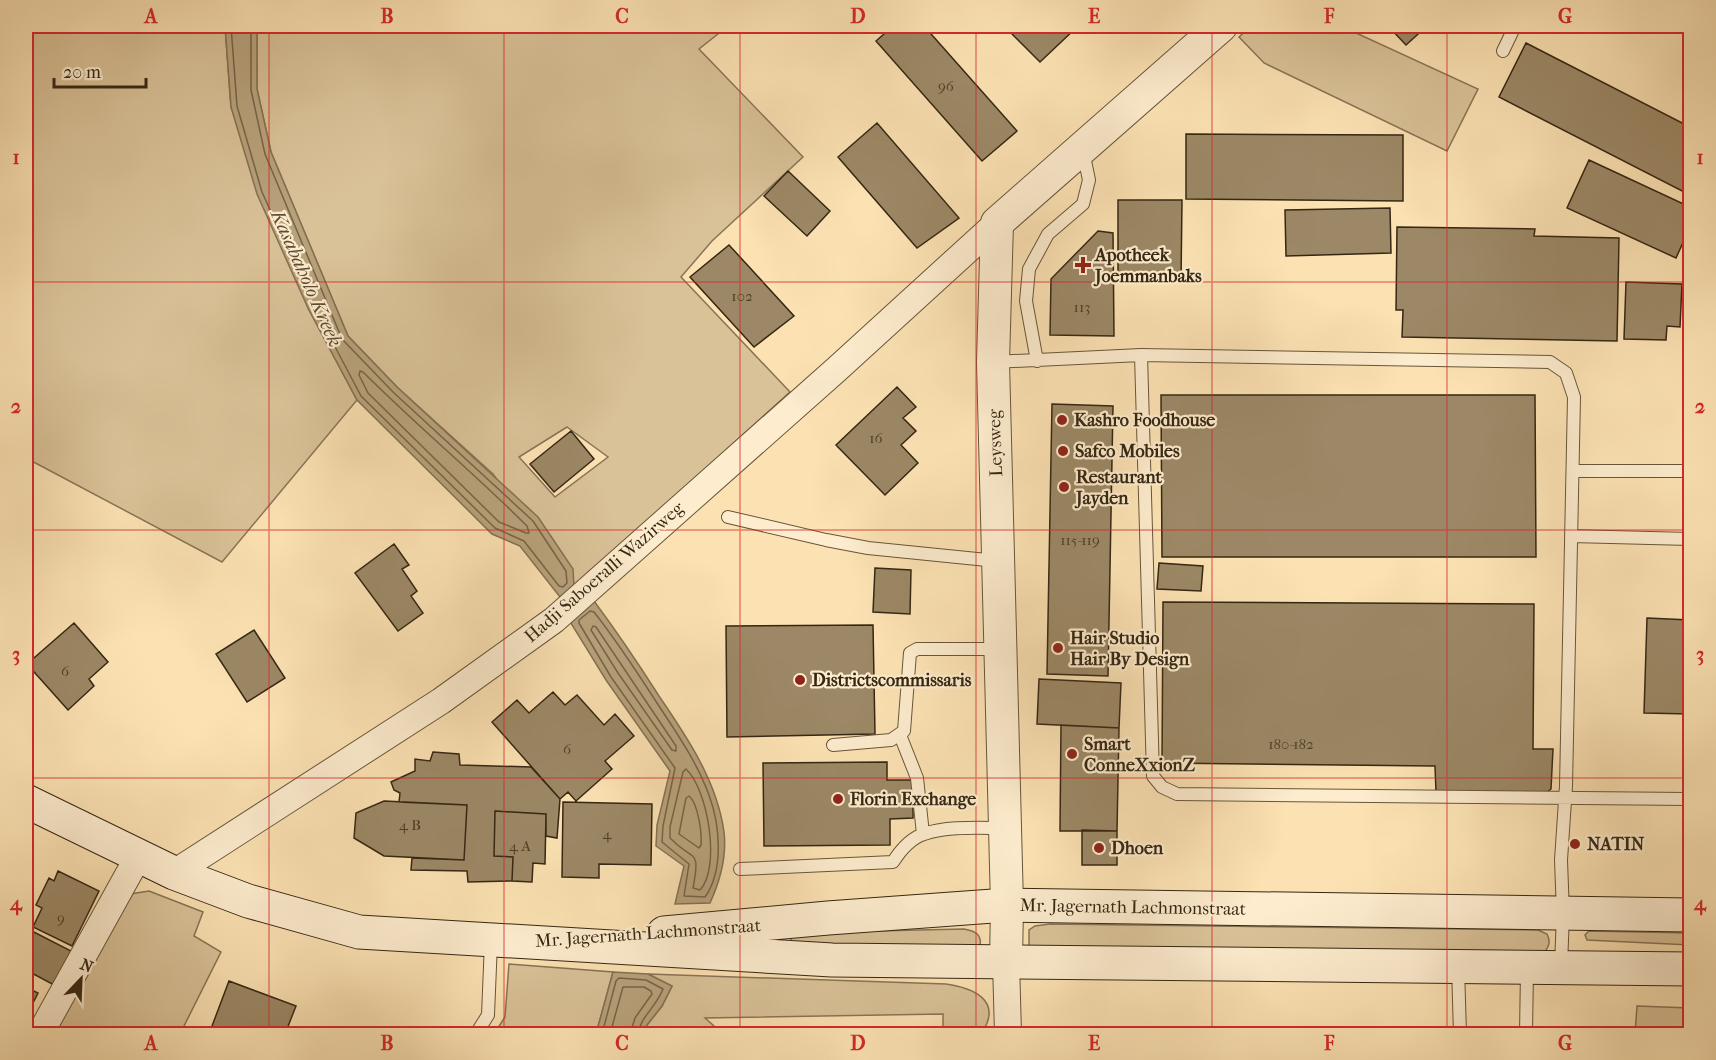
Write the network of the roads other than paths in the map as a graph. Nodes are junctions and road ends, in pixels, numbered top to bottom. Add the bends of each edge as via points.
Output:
1 (1221, 26) edge
2 (1515, 26) edge
3 (1503, 51) dead end
4 (1082, 148) junction
5 (997, 223) junction
6 (1141, 355) junction
7 (1037, 361) junction
8 (993, 362) junction
9 (1573, 471) junction
10 (1690, 471) edge
11 (728, 517) dead end
12 (1571, 536) junction
13 (1690, 539) edge
14 (998, 561) junction
15 (1001, 650) junction
16 (900, 735) junction
17 (833, 745) dead end
18 (1565, 797) junction
19 (1690, 799) edge
20 (26, 801) edge
21 (1005, 828) junction
22 (924, 834) junction
23 (138, 857) junction
24 (740, 869) dead end
25 (174, 873) junction
26 (1007, 905) junction
27 (1563, 914) junction
28 (1690, 915) edge
29 (507, 942) junction
30 (1006, 962) junction
31 (1458, 966) junction
32 (1527, 968) junction
33 (1561, 968) junction
34 (1690, 969) edge
35 (40, 1035) edge
36 (476, 1035) edge
37 (1008, 1035) edge
38 (1220, 1035) edge
39 (1227, 1035) edge
40 (1460, 1035) edge
41 (1526, 1035) edge

1 - 4 street
2 - 3 lane
4 - 5 street
4 - 7 lane via 1089,180 1083,204 1048,234 1029,269 1026,301
5 - 8 street, Leysweg
5 - 25 street, Hadji Saboeralli Wazirweg via 554,620 441,701
6 - 7 lane
6 - 9 lane via 1550,362 1566,373 1574,397
6 - 18 lane via 1154,776 1162,787 1176,794
7 - 8 lane
8 - 14 street, Leysweg
9 - 10 lane
9 - 12 lane
11 - 14 lane via 868,548
12 - 13 lane
12 - 18 lane
14 - 15 street, Leysweg
15 - 16 lane via 917,649 910,653 906,724
15 - 21 street, Leysweg
16 - 17 lane via 891,740
16 - 22 lane via 917,778
18 - 19 lane
18 - 27 lane
20 - 23 main road
21 - 22 lane
21 - 26 street, Leysweg
22 - 24 lane via 900,850 893,862
23 - 25 main road
23 - 35 street
25 - 29 main road via 248,901 359,932
26 - 27 main road, Mr. Jagernath Lachmonstraat
26 - 29 main road, Mr. Jagernath Lachmonstraat via 715,930
26 - 30 street, Leysweg
27 - 28 main road, Mr. Jagernath Lachmonstraat
27 - 33 lane
29 - 30 main road, Mr. Jagernath Lachmonstraat via 832,960
29 - 36 lane via 488,1015
30 - 31 main road, Mr. Jagernath Lachmonstraat
30 - 37 street
31 - 32 main road, Mr. Jagernath Lachmonstraat
31 - 40 lane
32 - 33 main road, Mr. Jagernath Lachmonstraat
32 - 41 lane
33 - 34 main road, Mr. Jagernath Lachmonstraat
38 - 39 lane

